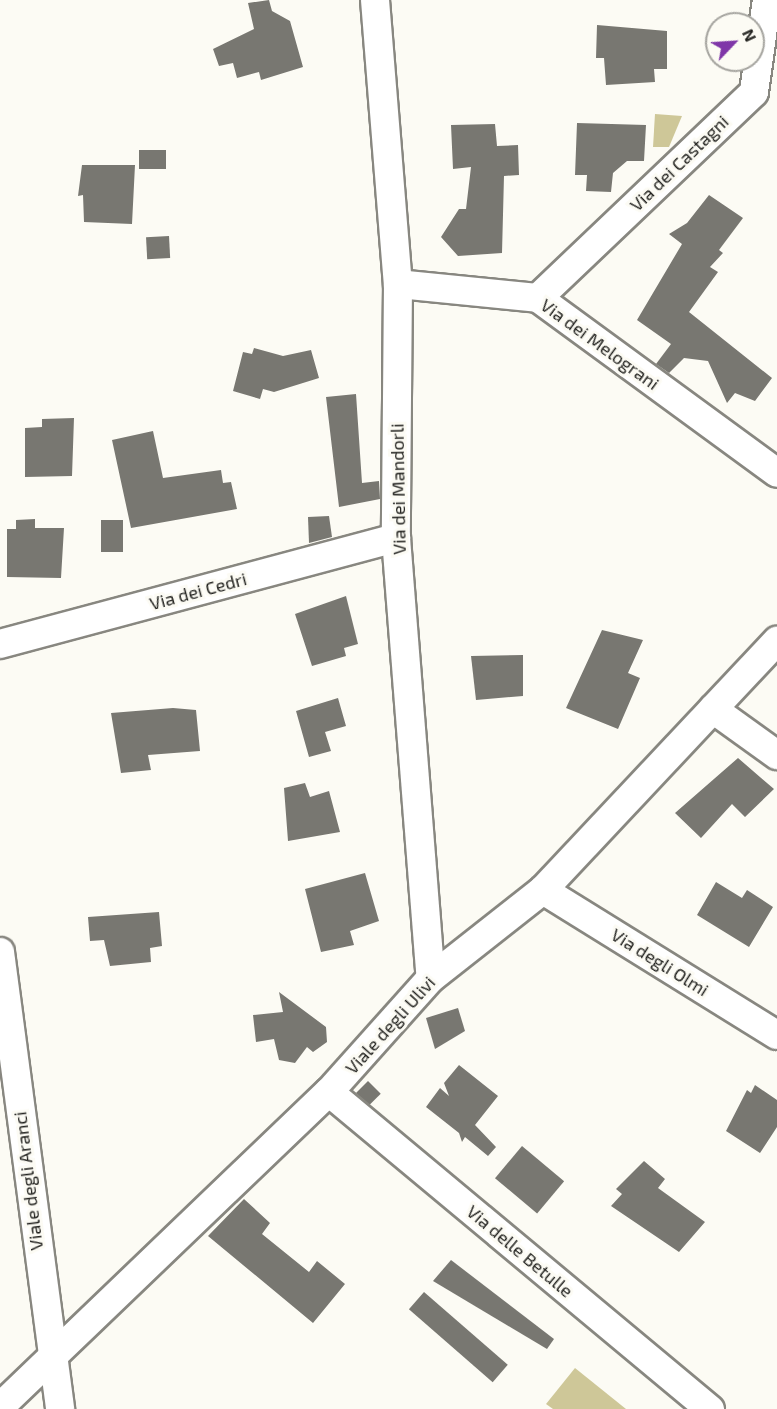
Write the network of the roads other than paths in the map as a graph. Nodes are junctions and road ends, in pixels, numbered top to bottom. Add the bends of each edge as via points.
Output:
1 (375, 0) edge
2 (767, 0) edge
3 (398, 284) junction
4 (538, 298) junction
5 (777, 473) edge
6 (396, 538) junction
7 (777, 641) edge
8 (0, 644) edge
9 (713, 709) junction
10 (777, 755) edge
11 (543, 890) junction
12 (0, 952) edge
13 (431, 978) junction
14 (777, 1035) edge
15 (329, 1092) junction
16 (49, 1357) junction
17 (0, 1407) edge
18 (60, 1409) edge
19 (710, 1409) edge

1 - 3 street, Via dei Mandorli
2 - 4 street, Via dei Castagni via 754,92
3 - 4 street, Via dei Melograni
3 - 6 street, Via dei Mandorli
4 - 5 street, Via dei Melograni
6 - 8 street, Via dei Cedri
6 - 13 street, Via dei Mandorli
7 - 9 street, Viale degli Ulivi
9 - 10 street
9 - 11 street, Viale degli Ulivi
11 - 13 street, Viale degli Ulivi
11 - 14 street, Via degli Olmi
12 - 16 street, Viale degli Aranci
13 - 15 street, Viale degli Ulivi
15 - 16 street, Viale degli Ulivi
15 - 19 street, Via delle Betulle
16 - 17 street, Viale degli Ulivi
16 - 18 street, Viale degli Aranci

